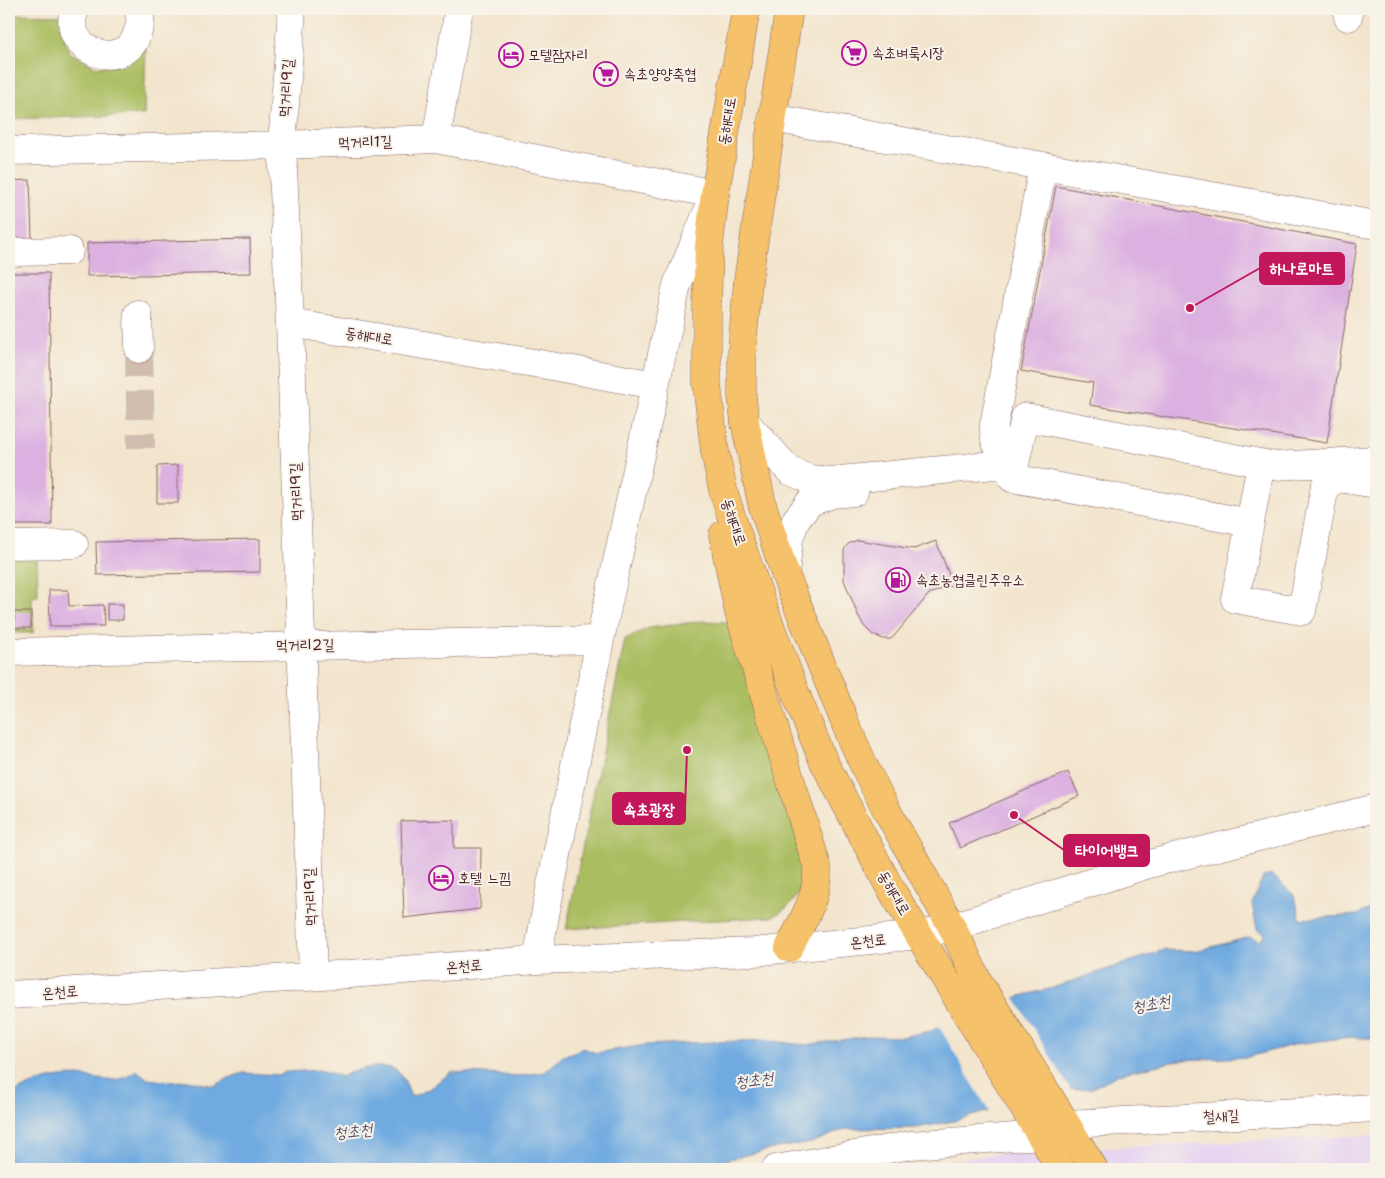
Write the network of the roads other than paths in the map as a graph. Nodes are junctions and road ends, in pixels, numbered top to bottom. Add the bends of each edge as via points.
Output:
1 (75, 9) edge
2 (138, 9) edge
3 (292, 9) edge
4 (459, 9) edge
5 (746, 9) edge
6 (789, 9) edge
7 (772, 118) junction
8 (436, 139) junction
9 (282, 145) junction
10 (9, 151) edge
11 (1043, 166) junction
12 (715, 194) junction
13 (1376, 225) edge
14 (69, 251) dead end
15 (9, 252) edge
16 (138, 314) dead end
17 (290, 323) junction
18 (139, 349) tunnel mouth
19 (655, 385) junction
20 (745, 422) junction
21 (715, 452) junction
22 (1376, 460) edge
23 (1014, 471) junction
24 (1258, 480) dead end
25 (1376, 484) edge
26 (1250, 523) junction
27 (74, 544) dead end
28 (9, 545) edge
29 (785, 574) junction
30 (600, 640) junction
31 (301, 645) junction
32 (9, 652) edge
33 (1376, 808) edge
34 (952, 927) junction
35 (918, 935) junction
36 (789, 948) junction
37 (537, 960) junction
38 (313, 976) junction
39 (9, 995) edge
40 (1376, 1108) edge
41 (1064, 1120) junction
42 (1037, 1129) junction
43 (776, 1169) edge
44 (1061, 1169) edge
45 (1094, 1169) edge

1 - 2 street via 72,23 80,43 88,50 110,55 131,45 138,35
3 - 9 street, 먹거리9길
4 - 8 street
5 - 12 main road, 동해대로
6 - 7 main road
7 - 11 street
7 - 20 main road via 743,327 741,372
8 - 9 street, 먹거리1길
8 - 12 street, 먹거리1길
9 - 10 street, 먹거리1길
9 - 17 street, 먹거리9길
11 - 13 street
11 - 23 street via 994,426 994,440
12 - 19 street via 677,285
12 - 21 main road, 동해대로 via 707,306 707,384
14 - 15 street
16 - 18 street
17 - 19 street, 동해대로
17 - 31 street, 먹거리9길
19 - 30 street
20 - 23 street via 790,471 809,480
20 - 29 main road via 762,504
21 - 35 main road, 동해대로 via 735,528 823,760
21 - 36 main road via 726,551 739,613 817,866 813,898
22 - 23 street via 1275,466 1025,418
23 - 26 street
23 - 29 street via 832,494 810,502 791,532
24 - 26 street
25 - 26 street via 1338,478 1325,486 1302,611 1235,598
27 - 28 street
29 - 34 main road via 865,768
30 - 31 street, 먹거리2길
30 - 37 street
31 - 32 street, 먹거리2길
31 - 38 street, 먹거리9길
33 - 34 street, 온천로 via 1149,864
34 - 35 street, 온천로
34 - 41 main road via 979,982
35 - 36 street, 온천로
35 - 42 main road, 동해대로
36 - 37 street, 온천로
37 - 38 street, 온천로
38 - 39 street, 온천로
40 - 41 street, 철새길
41 - 45 main road
42 - 43 street via 911,1145
42 - 44 main road

